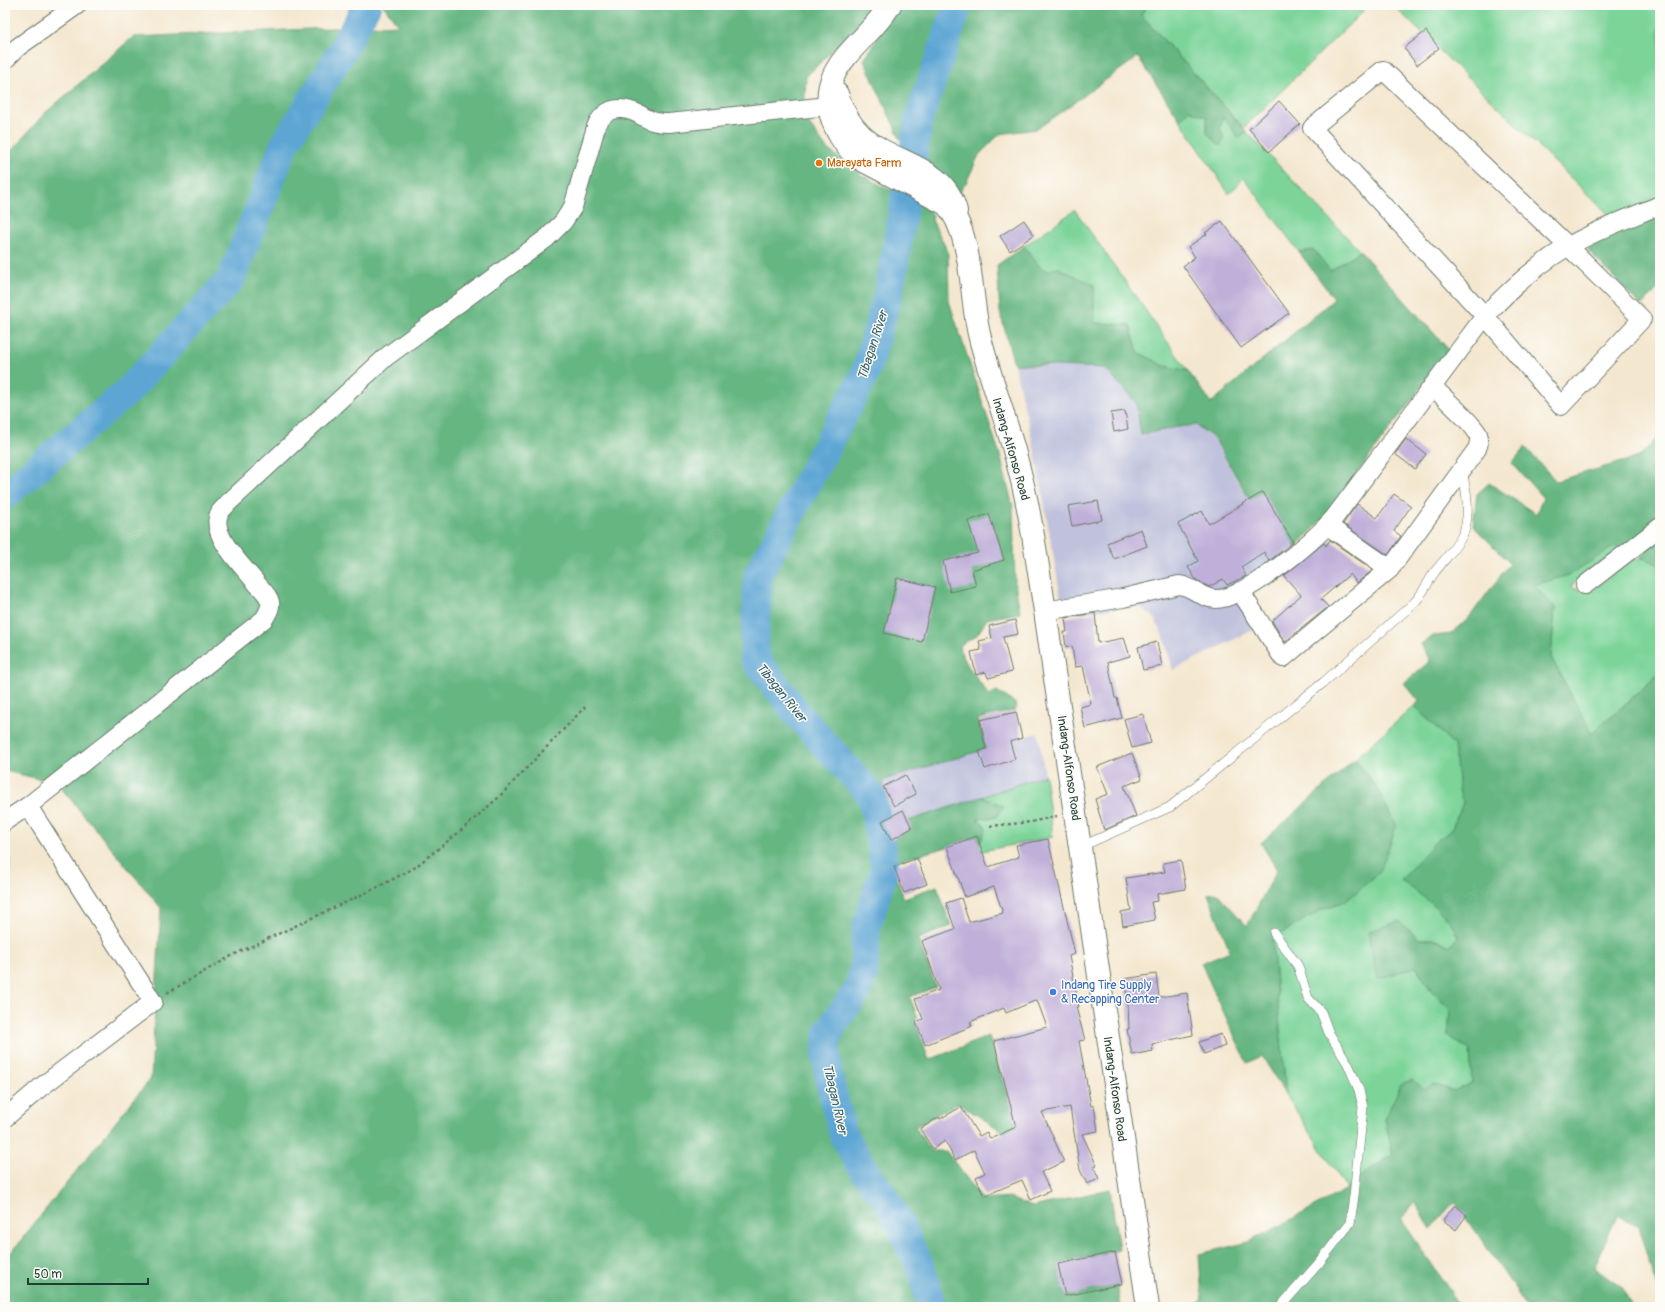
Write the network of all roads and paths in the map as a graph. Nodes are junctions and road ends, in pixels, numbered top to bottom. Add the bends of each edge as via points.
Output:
1 (77, 5) edge
2 (890, 5) edge
3 (5, 60) edge
4 (836, 70) junction
5 (828, 106) junction
6 (872, 155) junction
7 (1660, 205) edge
8 (1568, 246) junction
9 (1485, 316) junction
10 (1432, 386) junction
11 (1461, 470) junction
12 (1328, 526) junction
13 (1660, 528) edge
14 (1390, 569) junction
15 (1585, 585) dead end
16 (1240, 591) junction
17 (1045, 611) junction
18 (585, 707) dead end
19 (28, 806) junction
20 (1075, 811) junction
21 (5, 821) edge
22 (990, 826) dead end
23 (1080, 847) junction
24 (5, 852) edge
25 (5, 866) edge
26 (1274, 933) dead end
27 (153, 1002) junction
28 (5, 1118) edge
29 (1148, 1307) edge
30 (1280, 1307) edge

1 - 3 street via 18,47
2 - 4 main road, Indang-Alfonso Road
4 - 5 main road, Indang-Alfonso Road via 829,84
4 - 6 main road, Indang-Alfonso Road via 834,83 839,99
5 - 6 main road, Indang-Alfonso Road via 845,144 858,157
5 - 19 street via 669,123 652,121 624,109 614,109 605,113 598,121 573,207 563,222 547,238 386,357 220,513 219,532 224,543 265,592 270,602 270,611 264,619
6 - 17 main road, Indang-Alfonso Road via 933,186 949,207 962,235 968,256 980,338 1024,486
7 - 8 street
8 - 9 street via 1522,280
8 - 9 street via 1642,319 1561,406
8 - 9 street via 1383,70 1312,128
9 - 10 street
10 - 11 street via 1478,434 1478,445
10 - 12 street
11 - 14 street
11 - 23 lane via 1467,497 1465,530 1414,603 1324,682 1170,807
12 - 14 street
12 - 16 street via 1291,558
13 - 15 street
14 - 16 street via 1283,658
16 - 17 street via 1224,598 1210,599 1179,585 1123,598
17 - 20 main road, Indang-Alfonso Road
18 - 27 path via 498,798 414,868 231,956
19 - 21 street
19 - 27 street
20 - 22 path via 1048,819
20 - 23 main road, Indang-Alfonso Road
23 - 29 main road, Indang-Alfonso Road
24 - 25 lane
26 - 30 lane via 1298,966 1308,998 1320,1012 1329,1033 1348,1064 1363,1107 1350,1223
27 - 28 street

